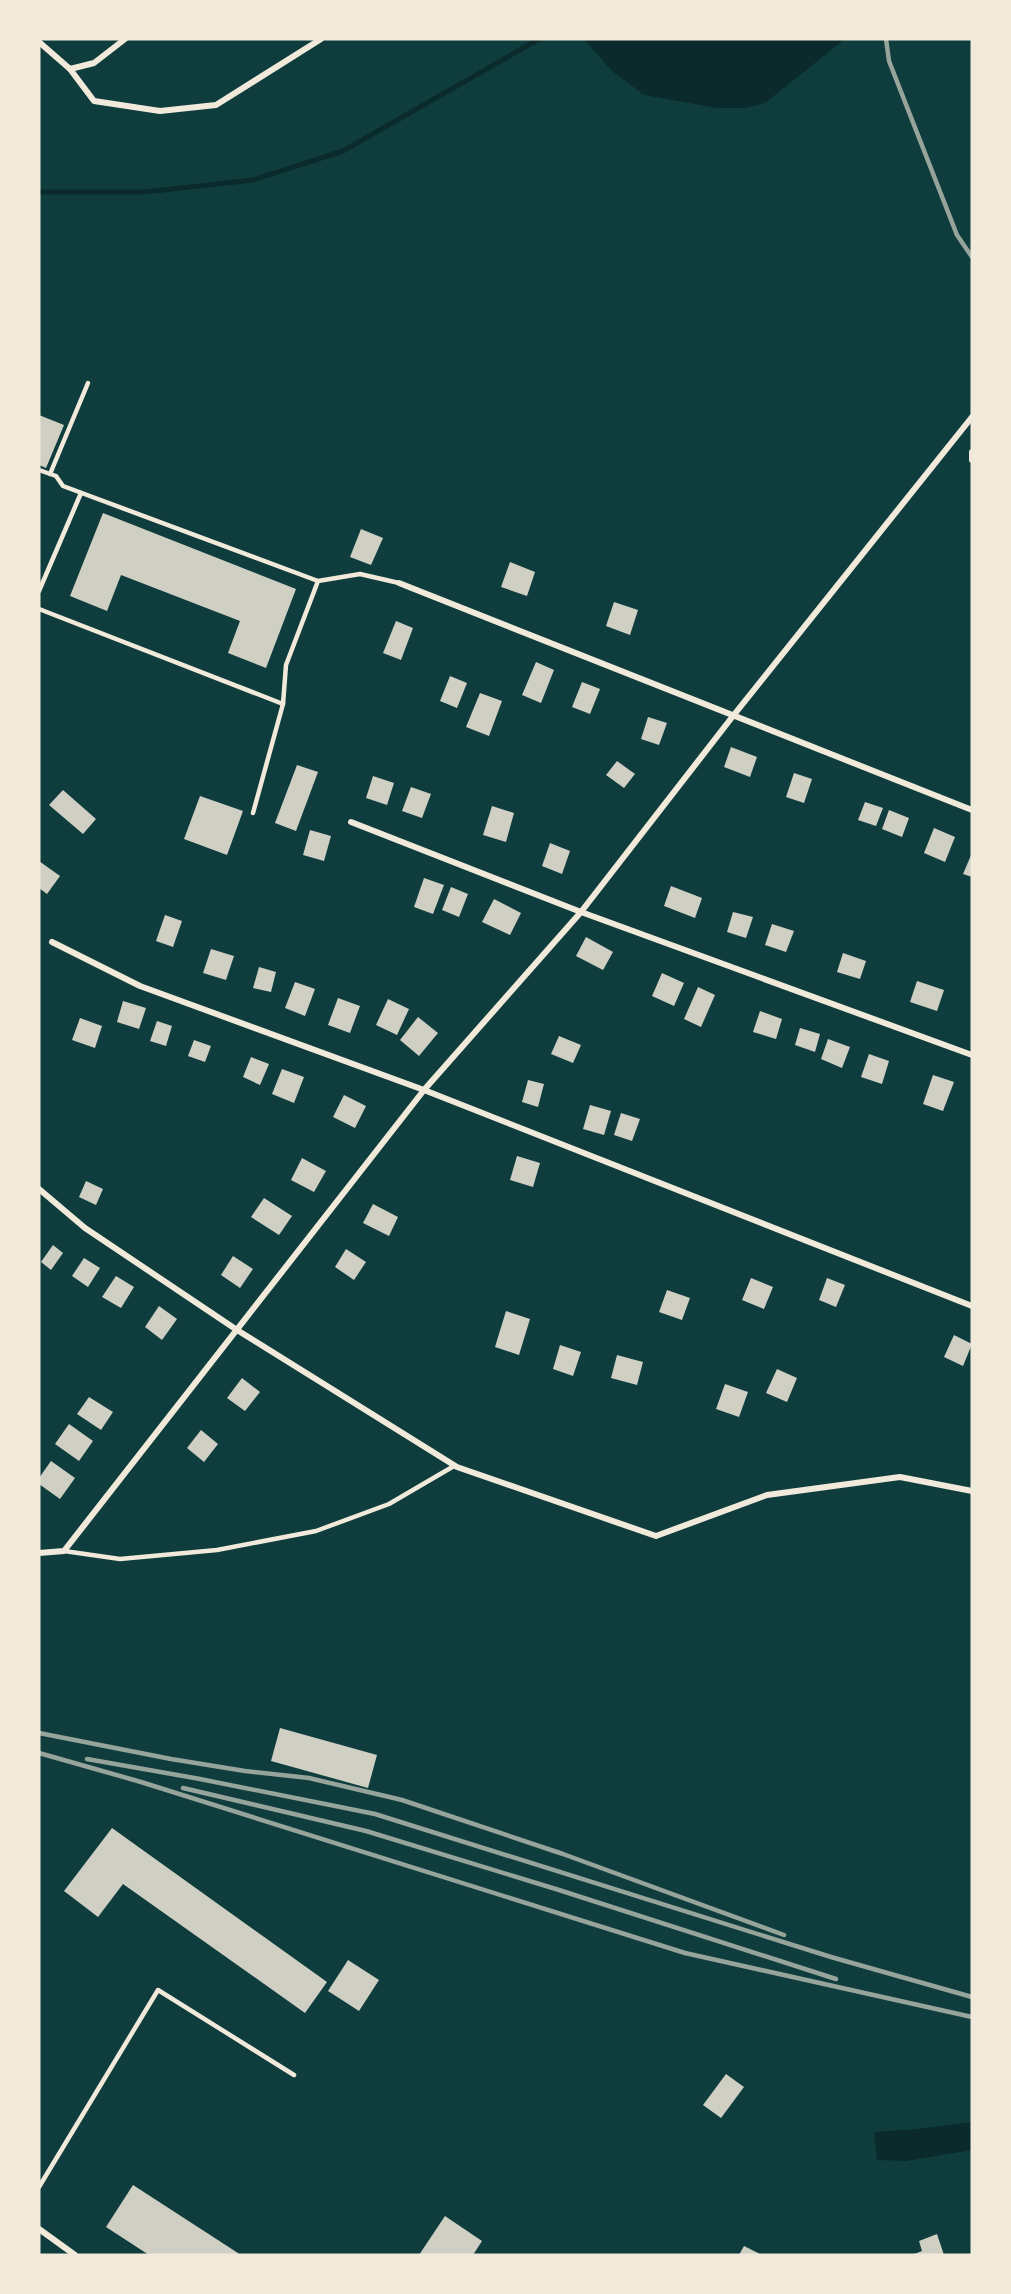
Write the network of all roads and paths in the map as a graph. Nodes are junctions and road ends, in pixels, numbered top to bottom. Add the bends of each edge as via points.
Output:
1 (125, 39) edge
2 (321, 39) edge
3 (39, 42) edge
4 (70, 69) junction
5 (88, 383) dead end
6 (972, 417) edge
7 (972, 452) edge
8 (972, 460) edge
9 (39, 470) edge
10 (50, 474) junction
11 (81, 493) junction
12 (318, 581) junction
13 (399, 583) joint
14 (39, 591) edge
15 (39, 609) edge
16 (283, 704) junction
17 (733, 716) junction
18 (972, 810) edge
19 (253, 813) dead end
20 (351, 822) dead end
21 (580, 912) junction
22 (52, 942) dead end
23 (972, 1054) edge
24 (424, 1089) junction
25 (39, 1189) edge
26 (972, 1306) edge
27 (237, 1330) junction
28 (454, 1466) junction
29 (972, 1491) edge
30 (63, 1551) junction
31 (39, 1553) edge
32 (294, 2075) dead end
33 (39, 2187) edge
34 (39, 2229) edge
35 (65, 2252) edge
36 (75, 2255) edge

1 - 4 street via 94,63
2 - 4 street via 216,105 160,111 94,101
3 - 4 street
5 - 10 lane
6 - 17 street
7 - 8 street
9 - 10 lane
10 - 11 lane via 63,486
11 - 12 lane
11 - 14 lane
12 - 13 lane via 360,574
12 - 16 lane via 286,664
13 - 17 street
15 - 16 lane
16 - 19 lane
17 - 18 street
17 - 21 street
20 - 21 street
21 - 23 street
21 - 24 street
22 - 24 street via 140,986
24 - 26 street
24 - 27 street
25 - 27 street via 85,1228
27 - 28 street
27 - 30 street
28 - 29 street via 656,1536 767,1495 900,1477
28 - 30 lane via 389,1504 316,1531 217,1550 120,1559
30 - 31 street
32 - 33 lane via 158,1990
34 - 35 street
35 - 36 street

